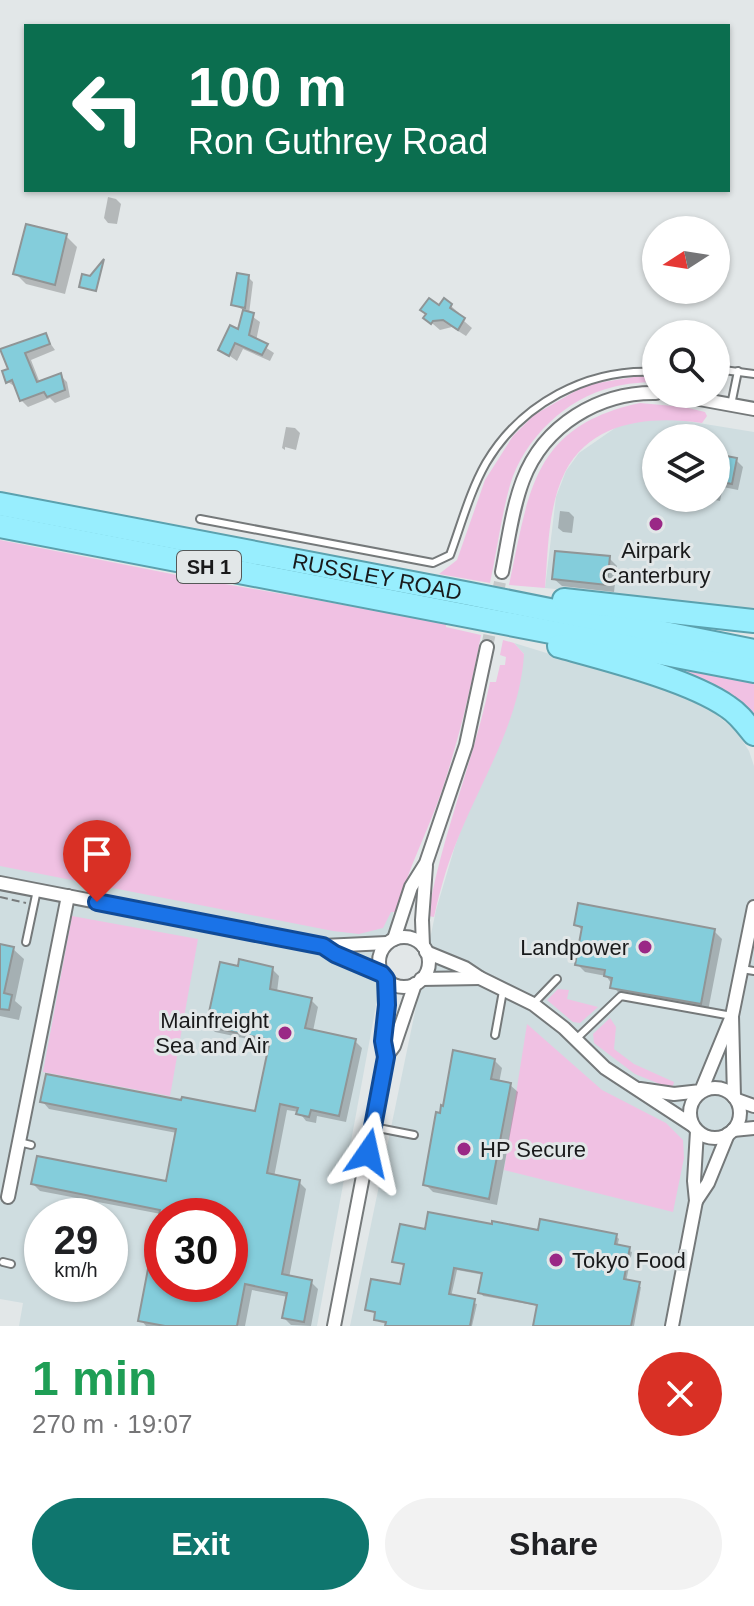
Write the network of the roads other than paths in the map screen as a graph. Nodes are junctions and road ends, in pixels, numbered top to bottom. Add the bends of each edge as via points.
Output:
1 (730, 370) edge
2 (738, 371) junction
3 (642, 372) edge
4 (754, 374) edge
5 (642, 394) edge
6 (731, 405) joint
7 (754, 409) edge
8 (0, 504) edge
9 (200, 519) dead end
10 (0, 526) edge
11 (502, 572) tunnel mouth
12 (470, 594) junction
13 (419, 607) junction
14 (754, 621) edge
15 (487, 647) tunnel mouth
16 (754, 651) edge
17 (754, 671) edge
18 (754, 734) edge
19 (426, 863) junction
20 (0, 883) edge
21 (37, 890) junction
22 (68, 896) junction
23 (754, 907) edge
24 (390, 941) junction
25 (26, 942) dead end
26 (323, 946) junction
27 (424, 949) junction
28 (748, 970) edge
29 (384, 976) junction
30 (480, 978) junction
31 (557, 979) dead end
32 (418, 982) junction
33 (504, 988) junction
34 (533, 1004) junction
35 (732, 1016) junction
36 (495, 1035) dead end
37 (575, 1040) junction
38 (386, 1057) junction
39 (640, 1089) junction
40 (701, 1091) junction
41 (736, 1098) junction
42 (754, 1106) edge
43 (373, 1127) junction
44 (694, 1128) junction
45 (754, 1128) edge
46 (731, 1132) junction
47 (414, 1135) dead end
48 (8, 1197) dead end
49 (696, 1201) junction
50 (3, 1262) dead end
51 (11, 1264) dead end
52 (334, 1326) edge
53 (672, 1326) edge

1 - 2 lane
2 - 4 lane
2 - 6 lane
3 - 9 lane via 592,379 557,394 514,428 485,465 450,555 443,560 433,563
5 - 11 street via 593,406 543,445 519,493
6 - 7 street
8 - 12 highway, RUSSLEY ROAD / SH 1
10 - 13 highway, RUSSLEY ROAD / SH 1
12 - 14 highway
12 - 16 highway, RUSSLEY ROAD / SH 1
13 - 17 highway, RUSSLEY ROAD / SH 1
13 - 18 highway via 693,689 730,708
15 - 19 street via 466,745
19 - 24 street
19 - 27 street
20 - 21 street
21 - 22 street
21 - 25 lane
22 - 26 street
22 - 48 street via 30,1121
23 - 28 street
24 - 26 street
24 - 27 street via 409,937
24 - 29 street via 379,961
26 - 29 street
27 - 30 street
27 - 32 street via 428,966
28 - 35 street
29 - 32 street via 396,985
29 - 38 street
30 - 32 street
30 - 33 street
31 - 34 lane
32 - 38 street
33 - 34 street
33 - 36 lane
34 - 37 street
35 - 37 lane via 621,996
35 - 40 street
35 - 41 street
37 - 39 street via 605,1068
38 - 43 street
39 - 40 street
39 - 44 street
40 - 41 street via 715,1087
40 - 44 street via 689,1110
41 - 42 street
41 - 46 street via 740,1116
43 - 47 lane
43 - 52 street
44 - 46 street via 712,1138
44 - 49 street
45 - 46 street
46 - 49 street
49 - 53 street
50 - 51 lane

